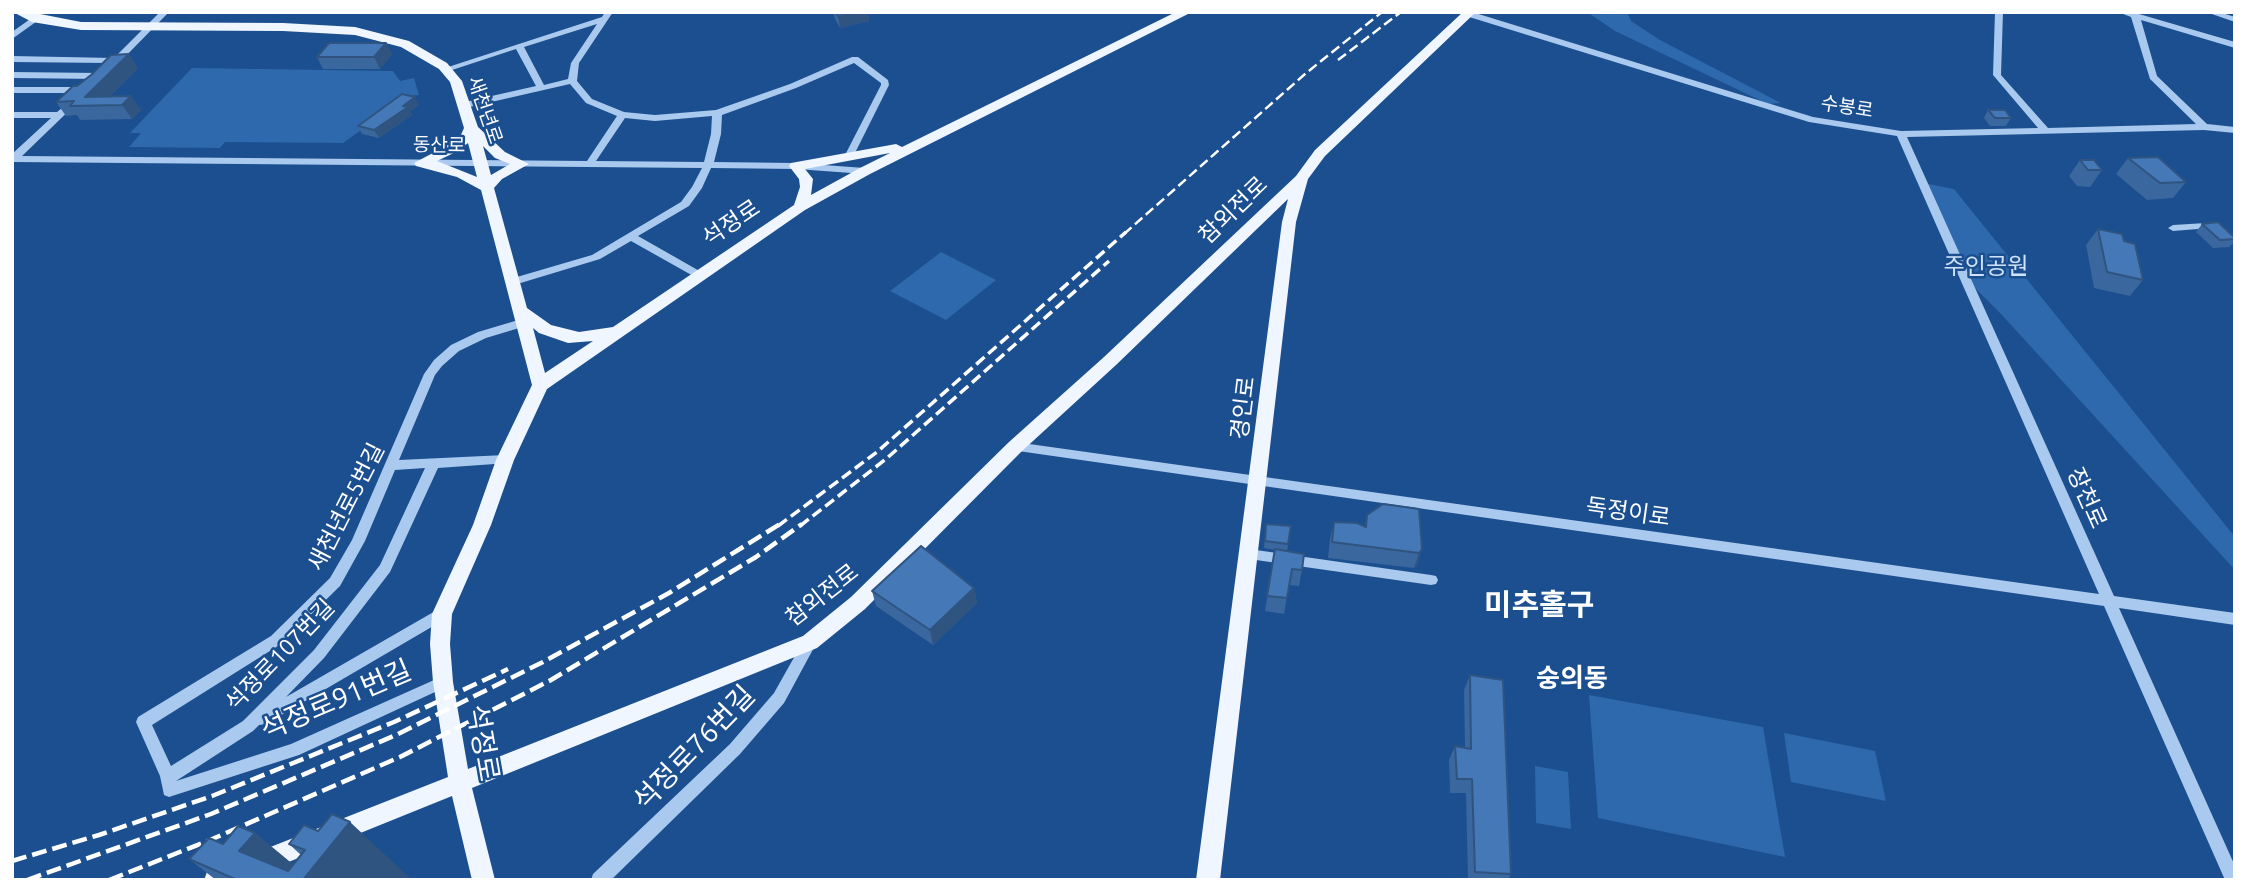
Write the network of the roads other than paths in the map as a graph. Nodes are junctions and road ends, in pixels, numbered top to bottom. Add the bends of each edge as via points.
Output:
1 (19, 12) edge
2 (165, 12) edge
3 (1186, 12) edge
4 (1999, 12) edge
5 (2122, 12) edge
6 (2210, 12) edge
7 (1469, 13) edge
8 (2135, 14) edge
9 (607, 15) edge
10 (36, 19) junction
11 (2235, 20) edge
12 (154, 25) junction
13 (13, 35) edge
14 (2235, 45) edge
15 (519, 46) junction
16 (12, 59) edge
17 (116, 61) junction
18 (446, 69) junction
19 (12, 75) edge
20 (100, 76) junction
21 (572, 81) junction
22 (541, 88) junction
23 (12, 90) edge
24 (85, 90) junction
25 (465, 105) junction
26 (717, 113) junction
27 (12, 115) edge
28 (59, 115) junction
29 (622, 116) junction
30 (2204, 127) junction
31 (471, 128) junction
32 (2235, 130) edge
33 (2045, 131) junction
34 (1901, 134) junction
35 (934, 138) junction
36 (849, 157) junction
37 (13, 159) edge
38 (425, 163) junction
39 (480, 163) junction
40 (522, 164) junction
41 (589, 164) junction
42 (708, 165) junction
43 (796, 166) junction
44 (865, 171) junction
45 (1301, 179) junction
46 (487, 188) junction
47 (800, 207) junction
48 (2206, 226) edge
49 (2173, 228) dead end
50 (632, 237) junction
51 (699, 275) junction
52 (514, 281) junction
53 (524, 317) junction
54 (621, 330) junction
55 (540, 385) junction
56 (1015, 447) junction
57 (505, 460) junction
58 (434, 463) junction
59 (392, 465) junction
60 (1259, 482) junction
61 (1250, 554) junction
62 (1431, 580) dead end
63 (2110, 601) junction
64 (442, 614) junction
65 (2235, 619) edge
66 (810, 642) junction
67 (443, 682) junction
68 (248, 726) junction
69 (459, 780) junction
70 (168, 783) junction
71 (215, 880) edge
72 (484, 880) edge
73 (599, 880) edge
74 (1208, 880) edge
75 (2233, 880) edge

1 - 10 main road, 새천년로
2 - 12 street
3 - 35 main road, 석정로
4 - 33 street via 1997,75
5 - 8 street
6 - 11 street
7 - 34 street, 수봉로 via 1801,117
7 - 45 main road, 경인로 via 1320,153
8 - 14 street
8 - 30 street via 2153,77
9 - 15 street
9 - 21 street via 575,63
10 - 12 main road, 새천년로 via 81,26
10 - 13 street
12 - 17 street
12 - 18 main road, 새천년로 via 355,31 405,44
15 - 18 street
15 - 22 street
16 - 17 street
17 - 20 street
18 - 25 main road, 새천년로
19 - 20 street
20 - 24 street
21 - 22 street
21 - 29 street via 590,101
22 - 25 street
23 - 24 street
24 - 28 street
25 - 31 main road, 새천년로
26 - 29 street
26 - 36 street via 855,59 885,85
26 - 42 street
27 - 28 street
28 - 37 street
29 - 41 street
30 - 32 street, 수봉로
30 - 33 street, 수봉로
31 - 38 main road via 465,139
31 - 39 main road, 새천년로
31 - 40 main road via 500,155
33 - 34 street, 수봉로
34 - 63 street, 장천로
35 - 36 main road
35 - 44 main road, 석정로
36 - 43 main road
37 - 38 street, 동산로
38 - 39 street, 동산로
38 - 46 main road via 462,174
39 - 40 street, 동산로
39 - 46 main road, 새천년로
40 - 41 street, 동산로
40 - 46 main road via 497,176
41 - 42 street, 동산로
42 - 43 street, 동산로
42 - 50 street via 685,204
43 - 44 street, 동산로
43 - 47 main road via 807,187
44 - 47 main road, 석정로
45 - 56 main road, 참외전로
45 - 60 main road, 경인로 via 1289,222
46 - 52 main road, 새천년로
47 - 51 main road, 석정로
48 - 49 street
50 - 51 street
50 - 52 street via 588,260
51 - 54 main road, 석정로
52 - 53 main road, 새천년로
53 - 54 main road via 568,337
53 - 55 main road, 새천년로
53 - 59 street, 새천년로5번길 via 455,348 438,363
54 - 55 main road, 석정로
55 - 57 main road, 석정로
56 - 60 street, 독정이로
56 - 66 main road, 참외전로 via 858,603
57 - 58 street
57 - 64 main road, 석정로
58 - 59 street
58 - 68 street, 석정로107번길 via 379,577 320,654
59 - 70 street, 새천년로5번길 via 335,582 276,640 143,722
60 - 61 main road, 경인로
60 - 63 street, 독정이로
61 - 62 street
61 - 74 main road, 경인로
63 - 65 street, 독정이로
63 - 75 street, 장천로
64 - 67 main road, 석정로
64 - 68 street
66 - 69 main road, 참외전로
66 - 73 street, 석정로76번길 via 779,698 735,749
67 - 69 main road, 석정로
67 - 70 street, 석정로91번길 via 294,750
68 - 70 street, 석정로107번길
69 - 71 main road, 참외전로
69 - 72 main road, 석정로

